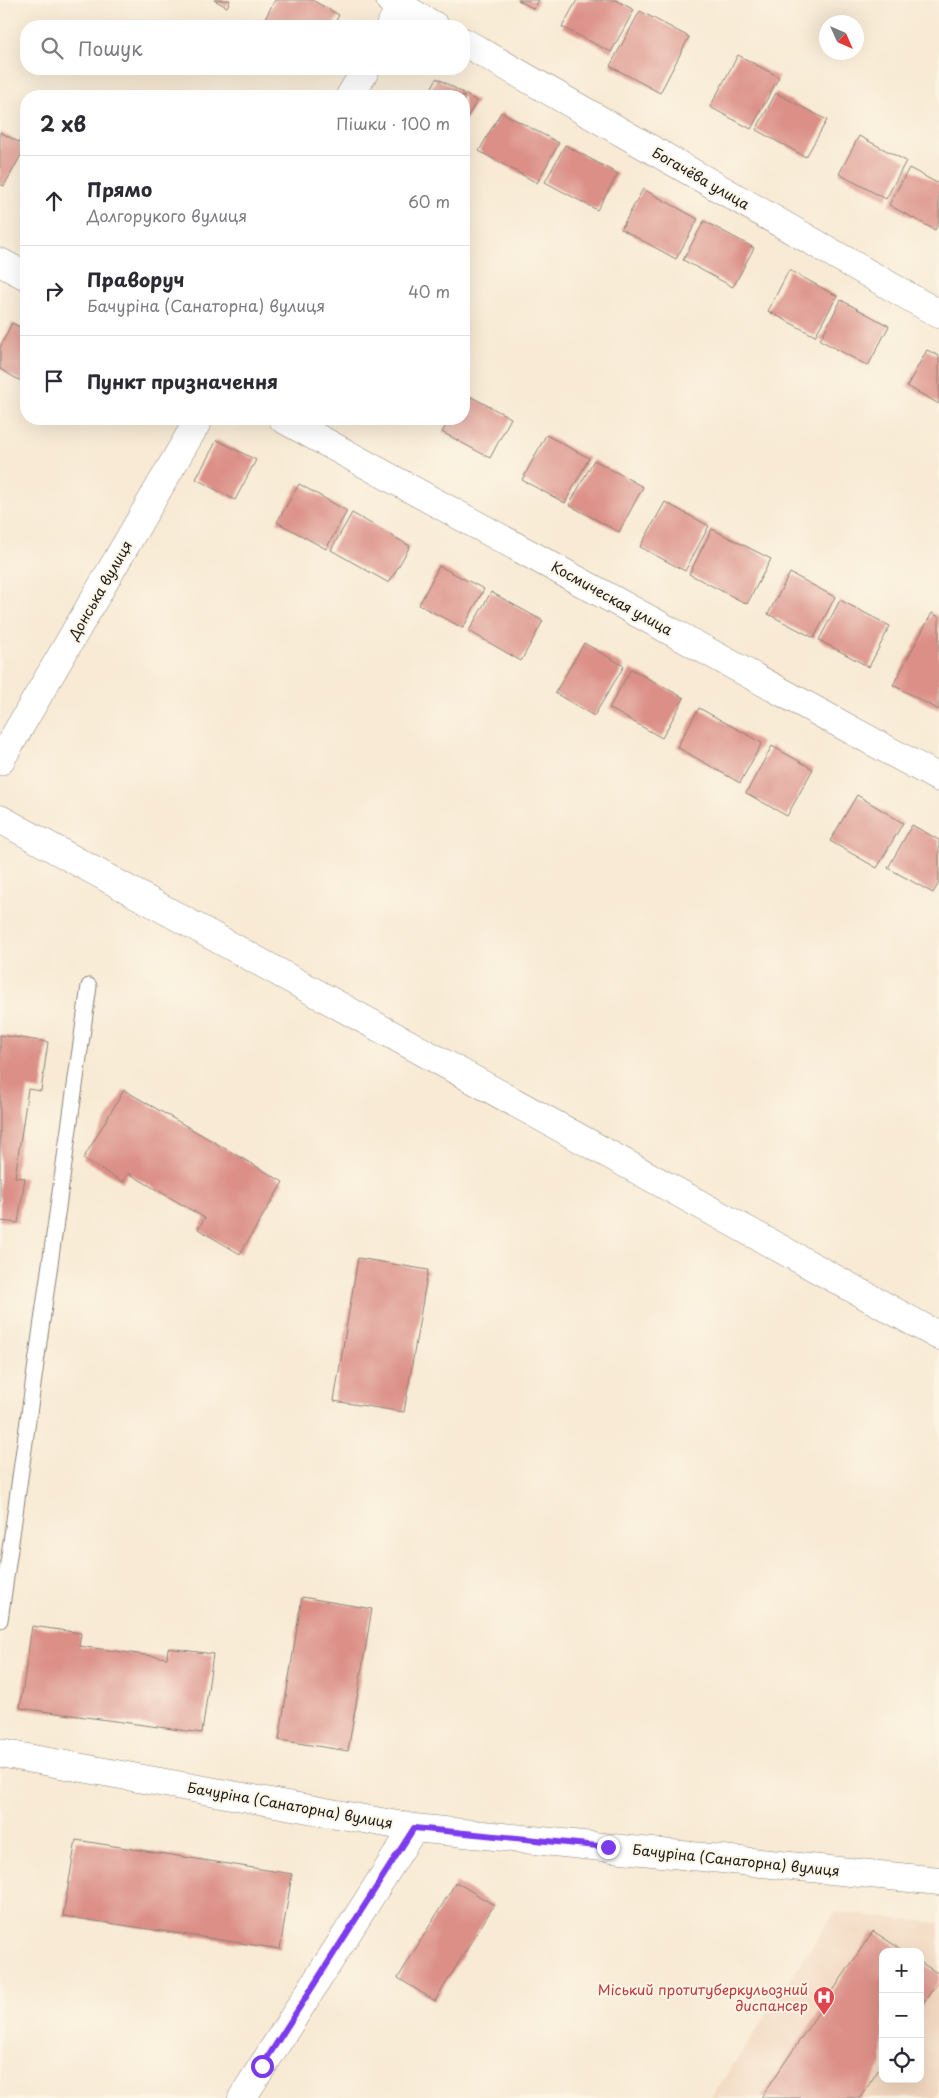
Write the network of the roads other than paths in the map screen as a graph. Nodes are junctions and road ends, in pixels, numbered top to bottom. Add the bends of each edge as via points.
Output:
1 (396, 8) edge
2 (422, 20) edge
3 (470, 45) edge
4 (362, 75) edge
5 (354, 90) edge
6 (0, 262) edge
7 (20, 273) edge
8 (939, 314) edge
9 (196, 425) edge
10 (294, 425) edge
11 (0, 761) edge
12 (939, 778) edge
13 (0, 819) edge
14 (89, 986) dead end
15 (939, 1336) edge
16 (0, 1620) edge
17 (0, 1753) edge
18 (414, 1828) junction
19 (939, 1881) edge
20 (242, 2098) edge

1 - 2 street
3 - 8 street, Богачёва улица
4 - 5 street
6 - 7 street
9 - 11 street, Донська вулиця
10 - 12 street, Космическая улица
13 - 15 street
14 - 16 lane
17 - 18 street, Бачуріна (Санаторна) вулиця
18 - 19 street, Бачуріна (Санаторна) вулиця
18 - 20 street

